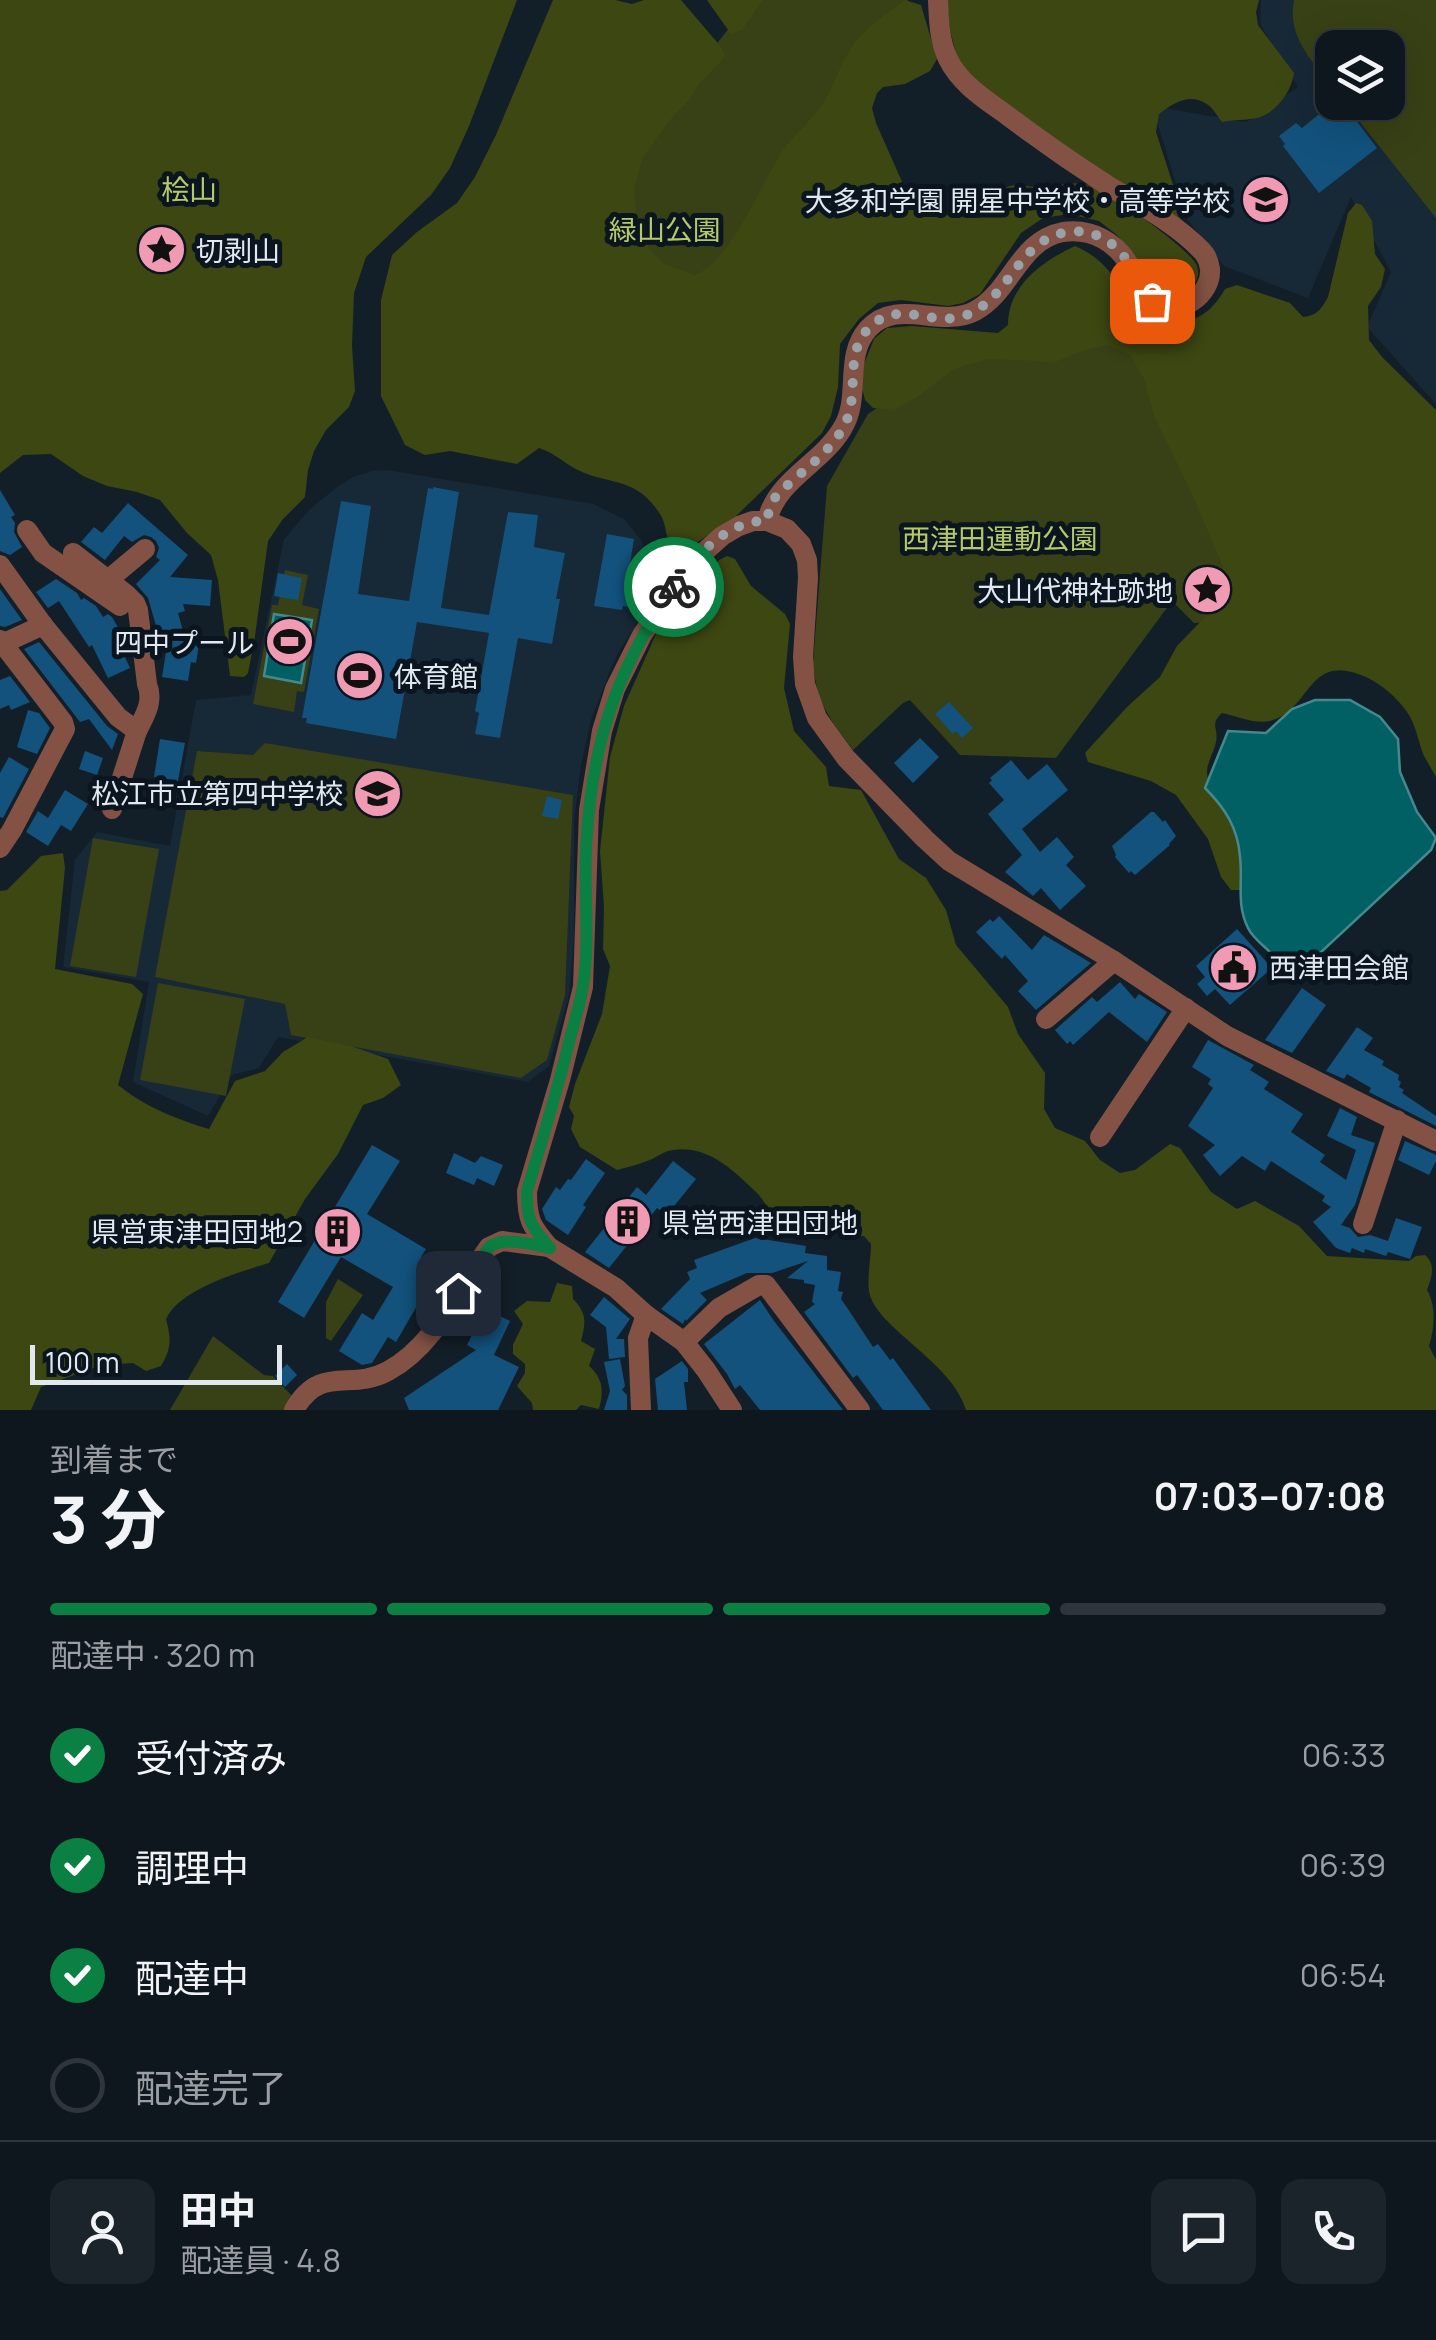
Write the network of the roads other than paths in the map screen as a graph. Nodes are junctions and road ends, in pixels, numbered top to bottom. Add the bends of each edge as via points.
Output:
1 (938, 0) edge
2 (767, 521) junction
3 (27, 530) dead end
4 (144, 549) dead end
5 (73, 553) dead end
6 (0, 566) edge
7 (108, 580) junction
8 (139, 617) junction
9 (43, 625) junction
10 (1, 643) edge
11 (137, 731) junction
12 (112, 808) dead end
13 (0, 848) edge
14 (1114, 961) junction
15 (1186, 1008) junction
16 (1046, 1019) dead end
17 (1396, 1120) junction
18 (1100, 1137) dead end
19 (1436, 1141) edge
20 (1363, 1224) dead end
21 (550, 1248) junction
22 (646, 1316) junction
23 (684, 1342) junction
24 (294, 1410) edge
25 (640, 1410) edge
26 (732, 1410) edge
27 (860, 1410) edge

1 - 2 street via 948,60 963,82 1200,249 1210,277 1185,306 1158,306 1112,244 1090,232 1060,233 1026,253 975,311 958,318 888,314 858,345 844,427 777,495
2 - 14 street via 787,528 807,560 805,684 831,740 949,861
2 - 21 street via 739,526 693,562 630,658 602,731 589,810 583,987 527,1191 530,1225
3 - 8 street via 43,554
4 - 7 street
5 - 7 street
6 - 9 street
7 - 8 street via 135,603
8 - 11 street via 151,694
9 - 10 street
9 - 11 street
10 - 13 street via 65,729
11 - 12 street
14 - 15 street
14 - 16 street
15 - 17 street via 1252,1050
15 - 18 street
17 - 19 street
17 - 20 street
21 - 22 street via 616,1288
21 - 24 street via 502,1241 490,1246 406,1360 376,1377 325,1381
22 - 23 street
22 - 25 street via 638,1338
23 - 26 street
23 - 27 street via 719,1308 766,1285

